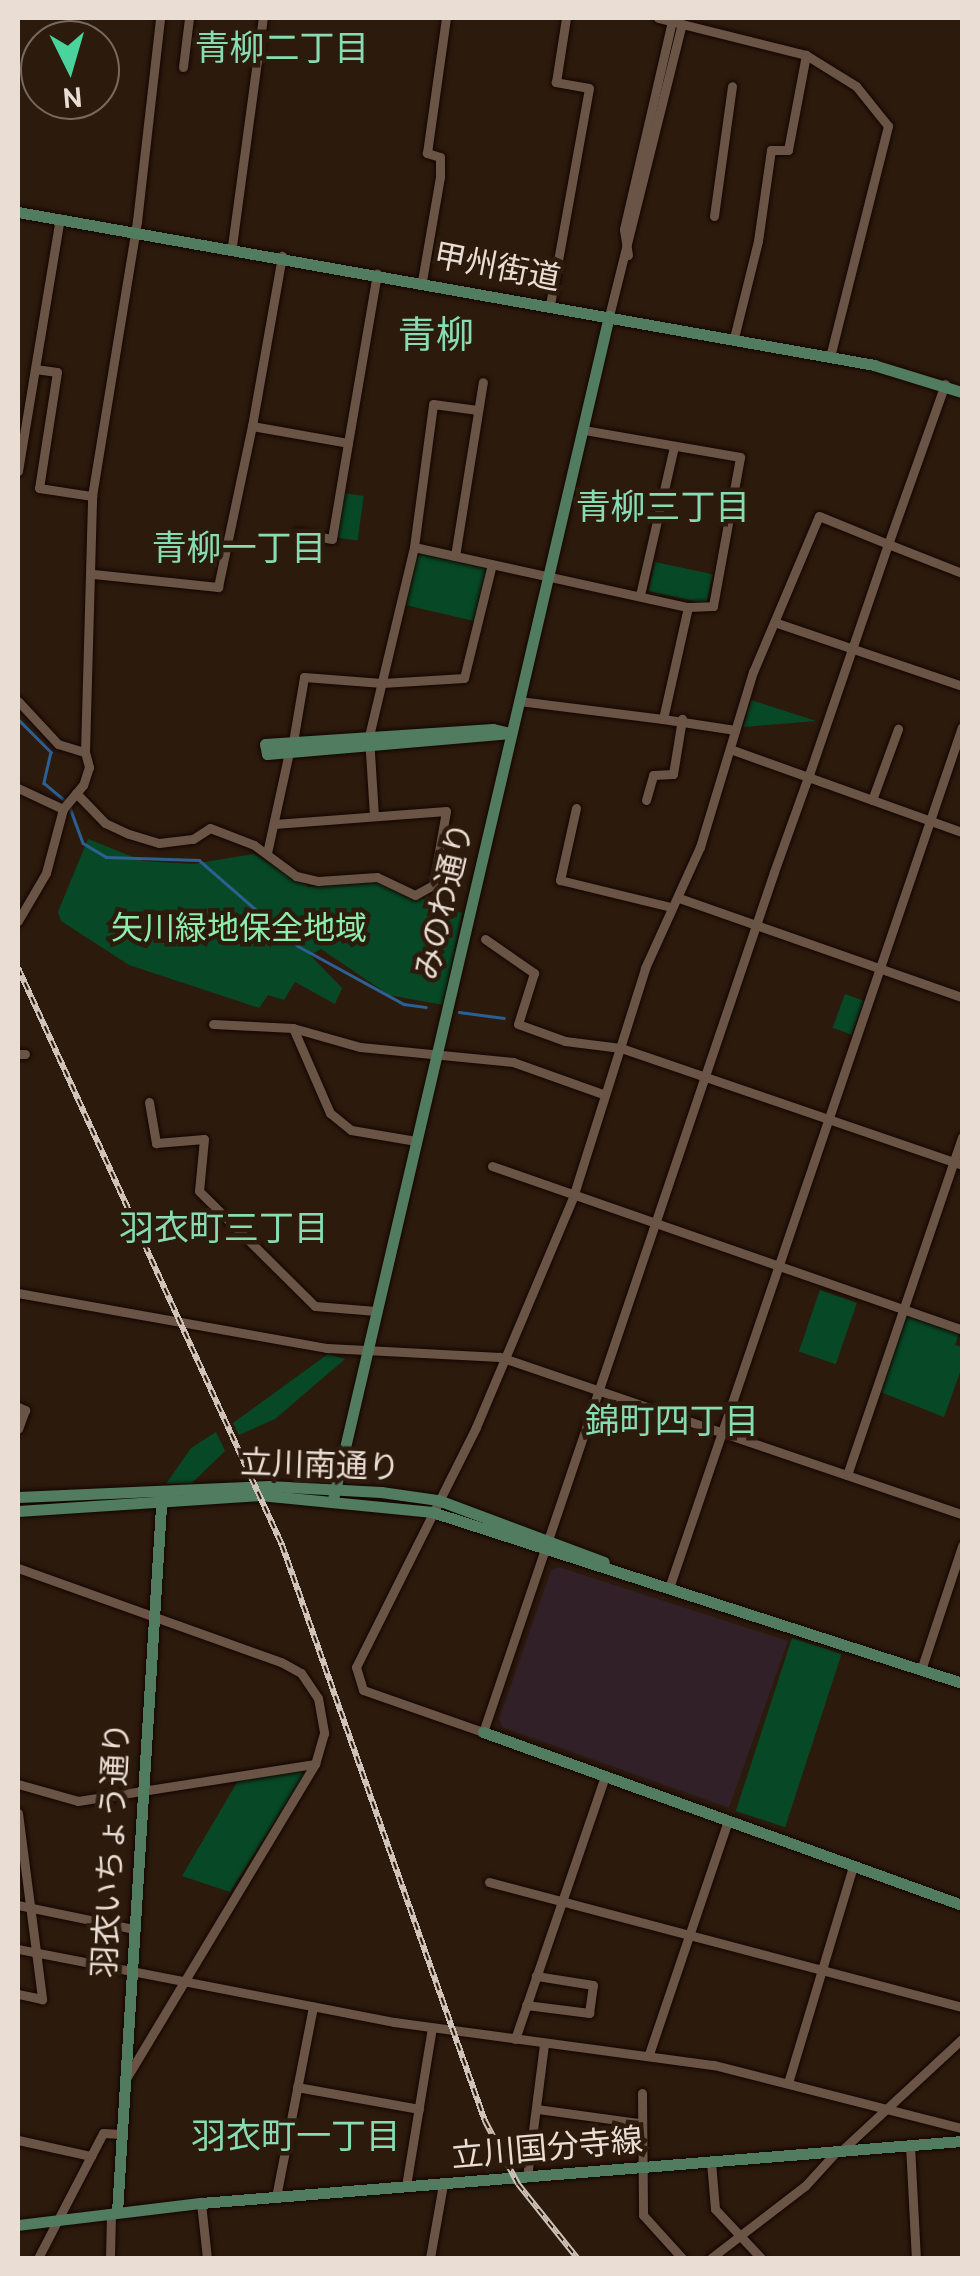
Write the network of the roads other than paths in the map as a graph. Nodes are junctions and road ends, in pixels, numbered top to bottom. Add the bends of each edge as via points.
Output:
1 (150, 18) edge
2 (160, 18) edge
3 (189, 18) edge
4 (264, 18) edge
5 (446, 18) edge
6 (566, 18) edge
7 (658, 18) edge
8 (677, 22) junction
9 (806, 55) junction
10 (183, 67) dead end
11 (732, 86) dead end
12 (18, 212) edge
13 (714, 216) dead end
14 (60, 218) junction
15 (133, 230) junction
16 (232, 246) junction
17 (282, 254) junction
18 (378, 272) junction
19 (422, 281) junction
20 (550, 305) junction
21 (609, 316) junction
22 (734, 338) junction
23 (830, 357) junction
24 (35, 369) junction
25 (483, 382) dead end
26 (945, 384) junction
27 (962, 392) edge
28 (478, 410) junction
29 (252, 426) junction
30 (582, 430) junction
31 (348, 442) junction
32 (674, 446) junction
33 (18, 471) edge
34 (92, 496) junction
35 (298, 533) dead end
36 (888, 544) junction
37 (414, 547) junction
38 (455, 556) junction
39 (492, 564) junction
40 (962, 573) edge
41 (94, 574) junction
42 (548, 577) junction
43 (640, 595) junction
44 (688, 606) junction
45 (777, 622) junction
46 (853, 648) junction
47 (382, 683) junction
48 (962, 686) edge
49 (18, 700) edge
50 (519, 701) junction
51 (663, 718) junction
52 (682, 719) junction
53 (962, 727) edge
54 (898, 729) dead end
55 (735, 730) junction
56 (511, 733) junction
57 (368, 741) junction
58 (291, 747) junction
59 (730, 750) junction
60 (85, 752) junction
61 (808, 777) junction
62 (18, 788) edge
63 (74, 796) junction
64 (646, 800) dead end
65 (872, 800) junction
66 (63, 808) junction
67 (576, 808) dead end
68 (374, 816) junction
69 (931, 821) junction
70 (274, 824) junction
71 (962, 832) edge
72 (267, 853) junction
73 (678, 898) junction
74 (671, 907) junction
75 (18, 922) edge
76 (755, 926) junction
77 (485, 939) dead end
78 (878, 968) junction
79 (962, 996) edge
80 (212, 1024) dead end
81 (293, 1028) junction
82 (621, 1048) junction
83 (437, 1052) junction
84 (705, 1077) junction
85 (602, 1094) junction
86 (149, 1102) dead end
87 (828, 1119) junction
88 (962, 1136) edge
89 (416, 1141) junction
90 (958, 1164) edge
91 (492, 1166) dead end
92 (573, 1196) junction
93 (656, 1225) junction
94 (777, 1267) junction
95 (18, 1293) edge
96 (903, 1310) junction
97 (376, 1311) junction
98 (962, 1330) edge
99 (367, 1350) junction
100 (500, 1357) junction
101 (599, 1390) junction
102 (18, 1407) edge
103 (18, 1428) edge
104 (722, 1432) junction
105 (847, 1474) junction
106 (162, 1491) junction
107 (334, 1493) junction
108 (18, 1497) edge
109 (162, 1505) junction
110 (435, 1506) junction
111 (18, 1511) edge
112 (962, 1514) edge
113 (547, 1544) junction
114 (962, 1546) edge
115 (18, 1568) edge
116 (670, 1586) junction
117 (150, 1615) junction
118 (920, 1670) junction
119 (962, 1683) edge
120 (483, 1732) junction
121 (315, 1764) junction
122 (605, 1776) junction
123 (18, 1784) edge
124 (142, 1787) junction
125 (18, 1813) edge
126 (728, 1821) junction
127 (852, 1866) junction
128 (489, 1882) dead end
129 (562, 1902) junction
130 (18, 1905) edge
131 (962, 1905) edge
132 (30, 1908) junction
133 (134, 1930) junction
134 (689, 1937) junction
135 (18, 1949) edge
136 (36, 1953) junction
137 (818, 1970) junction
138 (132, 1973) junction
139 (536, 1976) junction
140 (183, 1982) junction
141 (18, 1994) edge
142 (526, 2005) junction
143 (313, 2007) junction
144 (962, 2007) edge
145 (432, 2028) junction
146 (515, 2039) junction
147 (962, 2039) edge
148 (544, 2044) junction
149 (649, 2054) junction
150 (126, 2078) junction
151 (788, 2083) junction
152 (296, 2087) junction
153 (642, 2093) dead end
154 (883, 2106) junction
155 (537, 2108) junction
156 (419, 2109) junction
157 (639, 2124) junction
158 (962, 2128) edge
159 (122, 2134) junction
160 (18, 2140) edge
161 (962, 2141) edge
162 (910, 2145) junction
163 (839, 2151) junction
164 (91, 2156) junction
165 (711, 2162) junction
166 (640, 2168) junction
167 (527, 2177) junction
168 (442, 2184) junction
169 (406, 2186) junction
170 (276, 2197) junction
171 (201, 2203) junction
172 (114, 2213) junction
173 (58, 2220) junction
174 (18, 2225) edge
175 (737, 2233) junction
176 (38, 2258) edge
177 (110, 2258) edge
178 (207, 2258) edge
179 (430, 2258) edge
180 (682, 2258) edge
181 (711, 2258) edge
182 (761, 2258) edge
183 (916, 2258) edge

1 - 2 street
2 - 15 street
3 - 10 street
4 - 16 street
5 - 19 street via 427,153 440,157 440,177
6 - 20 street via 556,82 589,88
7 - 8 street
8 - 9 street
8 - 21 street
9 - 22 street via 788,150 771,150
9 - 23 street via 856,86 888,126
11 - 13 street
12 - 14 street, 甲州街道
14 - 15 street, 甲州街道
14 - 24 street
15 - 16 street, 甲州街道
15 - 34 street
16 - 17 street, 甲州街道
17 - 18 street, 甲州街道
17 - 29 street
18 - 19 street, 甲州街道
18 - 31 street
19 - 20 street, 甲州街道
20 - 21 street, 甲州街道
21 - 22 street, 甲州街道
21 - 30 street, みのわ通り
22 - 23 street, 甲州街道
23 - 26 street, 甲州街道
24 - 33 street
24 - 34 street via 57,372 39,488
25 - 28 street
26 - 27 street, 甲州街道
26 - 36 street
28 - 37 street via 433,404
28 - 38 street
29 - 31 street
29 - 41 street via 218,587
30 - 32 street
30 - 42 street, みのわ通り
31 - 35 street via 332,539
32 - 43 street
32 - 44 street via 740,457 713,606
34 - 41 street
36 - 40 street
36 - 45 street via 819,516
36 - 46 street
37 - 38 street
37 - 47 street
38 - 39 street
39 - 42 street
39 - 47 street via 464,678
41 - 60 street
42 - 43 street
42 - 50 street, みのわ通り
43 - 44 street
44 - 51 street
45 - 46 street
45 - 55 street
46 - 48 street
46 - 61 street
47 - 57 street
47 - 58 street via 304,677
49 - 60 street via 58,744
50 - 51 street
50 - 56 street, みのわ通り
51 - 52 street
52 - 55 street
52 - 64 street via 672,774 653,776
53 - 69 street
54 - 65 street
55 - 59 street
56 - 57 street
56 - 83 street, みのわ通り
57 - 58 street
57 - 68 street
58 - 70 street
59 - 61 street
59 - 73 street
60 - 63 street via 89,767
61 - 65 street
61 - 76 street
62 - 66 street
63 - 66 street
63 - 72 street via 105,824 129,834 158,842 194,838 210,828
65 - 69 street
66 - 75 street via 46,874
67 - 74 street via 560,880
68 - 70 street
68 - 72 street via 446,811 426,894 378,877 296,876
69 - 71 street
69 - 78 street
70 - 72 street
73 - 74 street
73 - 76 street
74 - 82 street
76 - 78 street
76 - 84 street
77 - 82 street via 534,973 518,1024 565,1041
78 - 79 street
78 - 87 street
80 - 81 street
81 - 83 street via 360,1048
81 - 89 street via 330,1113 351,1130
82 - 84 street
82 - 85 street
83 - 85 street via 528,1065
83 - 89 street, みのわ通り
84 - 87 street
84 - 93 street
85 - 92 street via 604,1115
86 - 97 street via 156,1143 204,1139 199,1191 314,1306
87 - 90 street
87 - 94 street
88 - 90 street
89 - 97 street, みのわ通り
90 - 96 street
91 - 92 street
92 - 93 street
92 - 100 street
93 - 94 street
93 - 101 street
94 - 96 street
94 - 104 street
95 - 99 street
96 - 98 street
96 - 105 street
97 - 99 street, みのわ通り
99 - 100 street
99 - 107 street, みのわ通り
100 - 101 street
100 - 110 street via 476,1427
101 - 104 street
101 - 113 street
102 - 103 street via 25,1410
104 - 105 street
104 - 116 street
105 - 112 street
106 - 107 street, 立川南通り
106 - 108 street, 立川南通り
106 - 109 street, 羽衣いちょう通り
107 - 109 street, 立川南通り
107 - 110 street, 立川南通り
109 - 111 street, 立川南通り
109 - 117 street, 羽衣いちょう通り
110 - 113 street, 立川南通り
110 - 120 street via 356,1666 355,1682 370,1694
113 - 116 street, 立川南通り
113 - 120 street
114 - 118 street
115 - 117 street
116 - 118 street, 立川南通り
117 - 121 street via 301,1673 318,1698 324,1732
117 - 124 street, 羽衣いちょう通り
118 - 119 street, 立川南通り
120 - 122 street
121 - 124 street
121 - 140 street
122 - 126 street
122 - 129 street
123 - 124 street via 78,1801
124 - 133 street, 羽衣いちょう通り
125 - 132 street
126 - 127 street
126 - 134 street
127 - 131 street
127 - 137 street
128 - 129 street
129 - 134 street
129 - 139 street
130 - 132 street
132 - 133 street
132 - 136 street
133 - 138 street, 羽衣いちょう通り
134 - 137 street
134 - 149 street
135 - 136 street
136 - 138 street
136 - 141 street via 42,1999
137 - 144 street
137 - 151 street
138 - 140 street
138 - 150 street, 羽衣いちょう通り
139 - 142 street
139 - 142 street via 593,1984 589,2013
140 - 143 street
140 - 150 street
142 - 146 street
143 - 145 street
143 - 152 street
145 - 146 street
145 - 156 street
146 - 148 street
147 - 154 street
148 - 149 street
148 - 155 street
149 - 151 street
150 - 159 street, 羽衣いちょう通り
151 - 154 street
152 - 156 street
152 - 170 street
153 - 157 street
154 - 158 street
154 - 163 street
155 - 157 street
155 - 167 street
156 - 169 street
157 - 166 street
159 - 164 street via 103,2133
159 - 172 street, 羽衣いちょう通り
160 - 164 street
161 - 162 street, 立川国分寺線
162 - 163 street, 立川国分寺線
162 - 183 street
163 - 165 street, 立川国分寺線
163 - 175 street via 805,2186
164 - 173 street
165 - 166 street, 立川国分寺線
165 - 175 street via 715,2208
166 - 167 street, 立川国分寺線
166 - 180 street via 644,2220
167 - 168 street, 立川国分寺線
168 - 169 street, 立川国分寺線
168 - 179 street
169 - 170 street, 立川国分寺線
170 - 171 street, 立川国分寺線
171 - 172 street, 立川国分寺線
171 - 178 street
172 - 173 street, 立川国分寺線
172 - 177 street
173 - 174 street, 立川国分寺線
173 - 176 street
175 - 181 street
175 - 182 street

